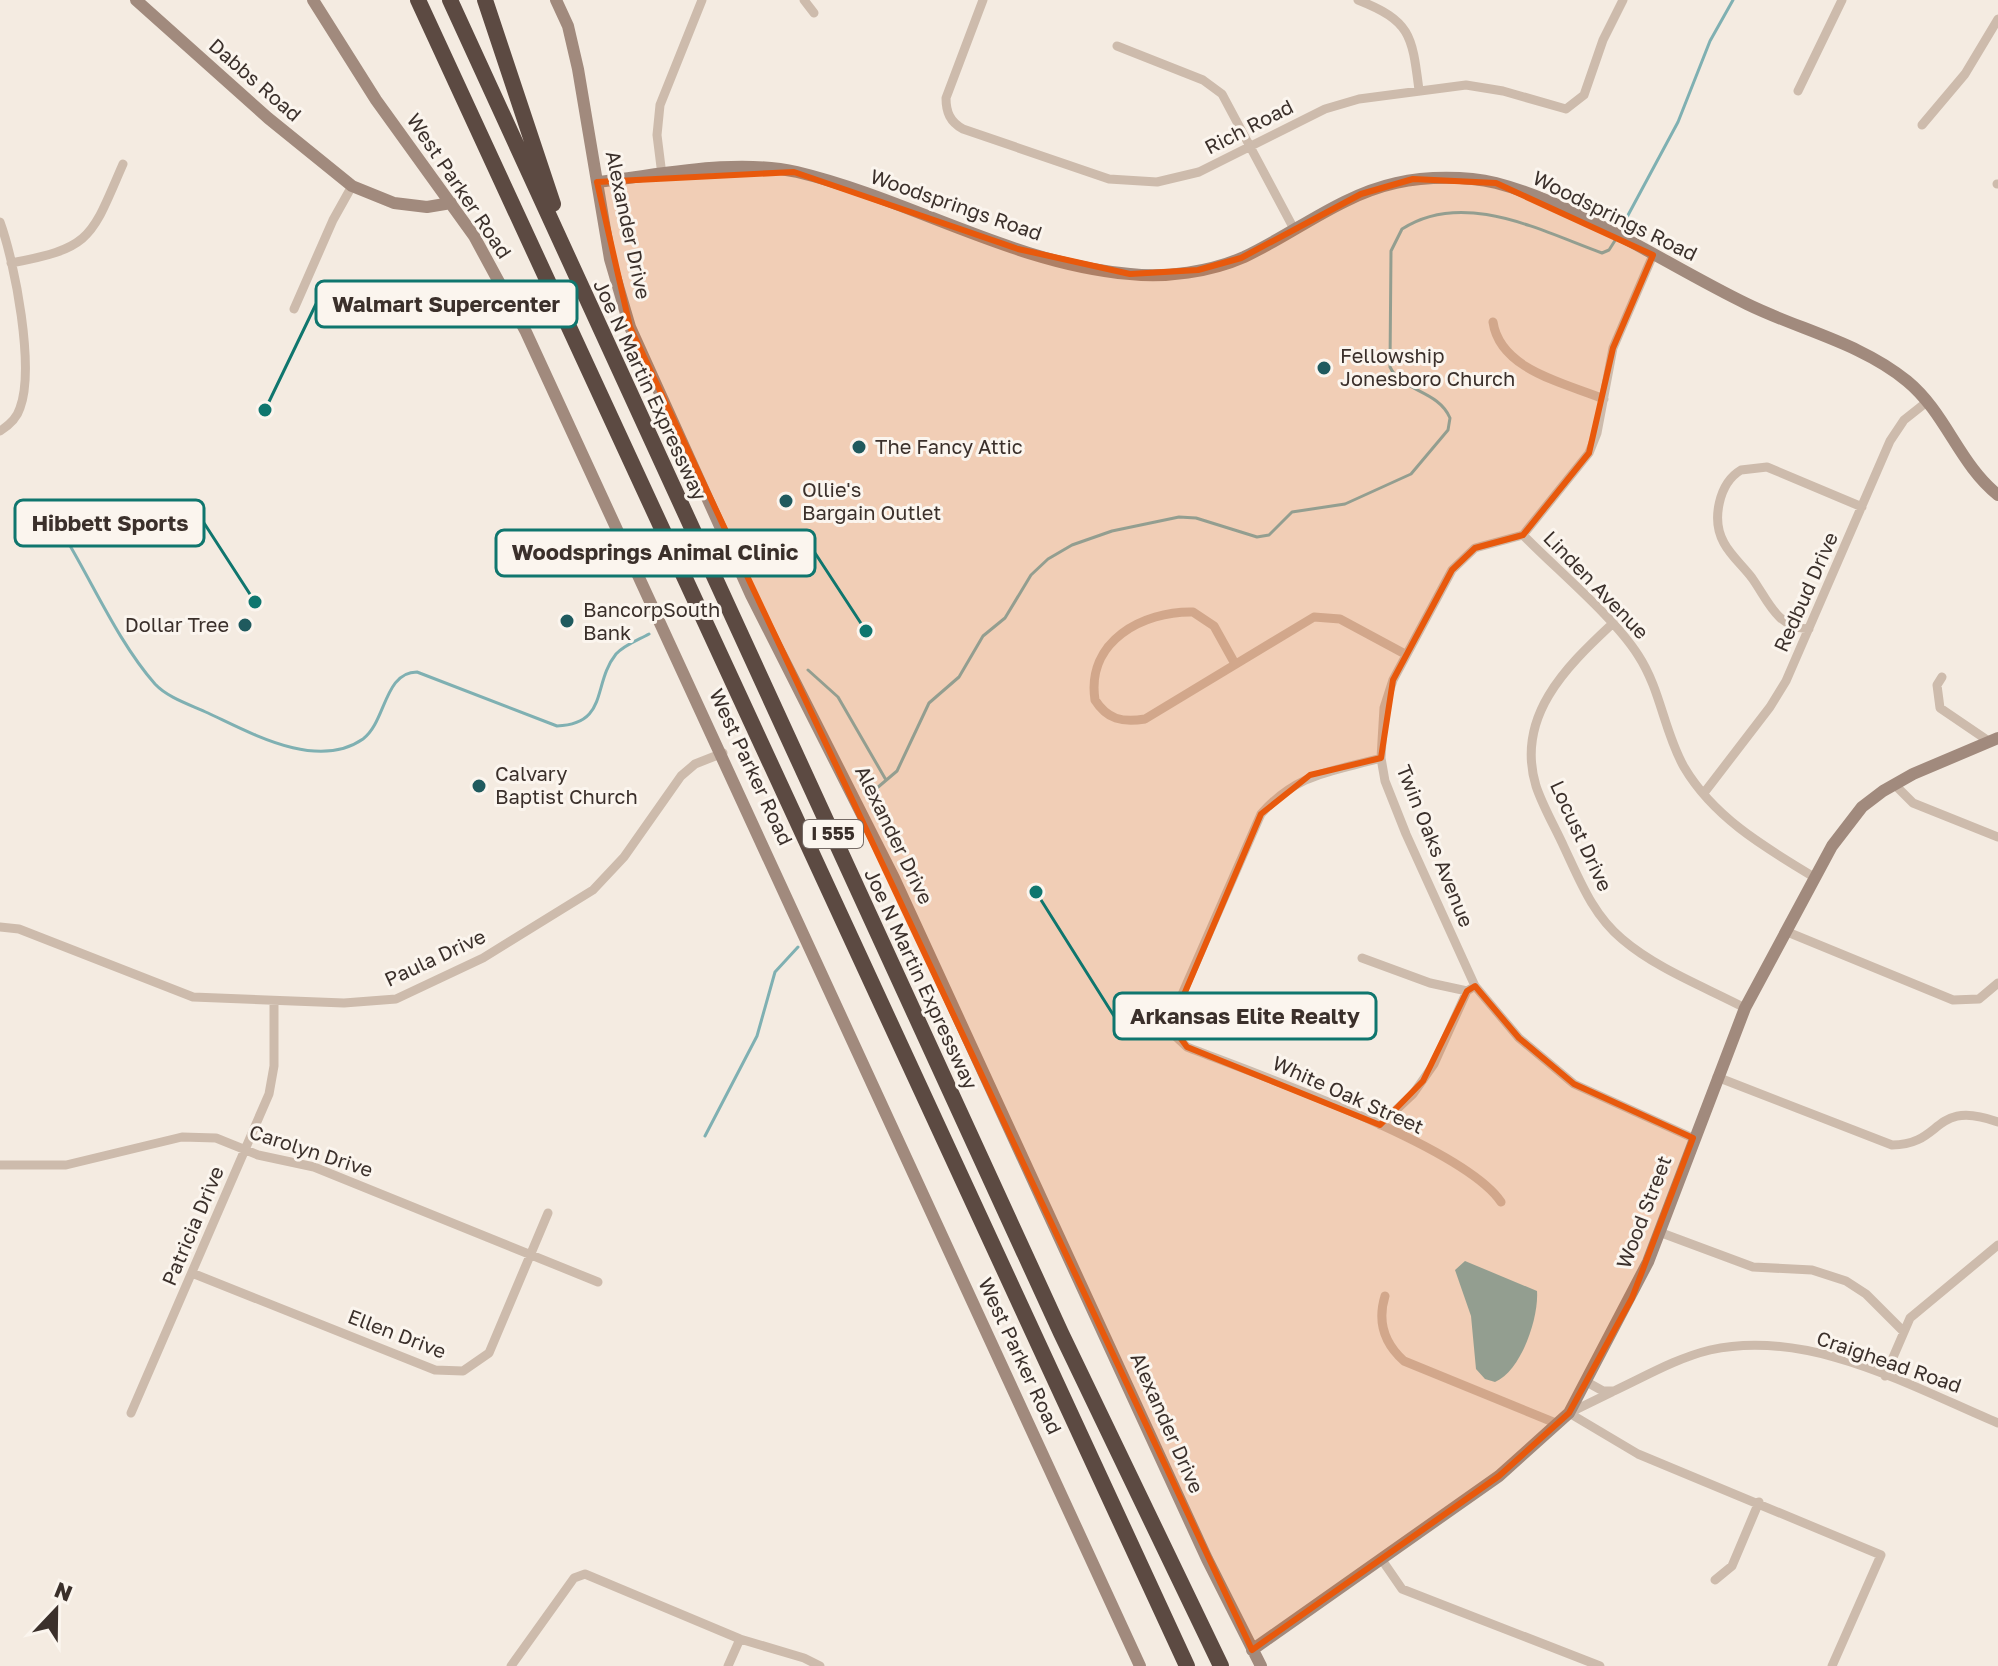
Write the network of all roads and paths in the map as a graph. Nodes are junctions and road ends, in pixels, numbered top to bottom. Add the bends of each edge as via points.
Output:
1 (136, 0) edge
2 (313, 0) edge
3 (418, 0) edge
4 (450, 0) edge
5 (485, 0) edge
6 (556, 0) edge
7 (702, 0) edge
8 (804, 0) edge
9 (983, 0) edge
10 (1358, 0) edge
11 (1623, 0) edge
12 (1842, 0) edge
13 (814, 13) dead end
14 (1998, 19) edge
15 (1117, 46) dead end
16 (1419, 90) junction
17 (1798, 91) dead end
18 (1922, 125) dead end
19 (1252, 146) junction
20 (123, 164) dead end
21 (662, 175) junction
22 (597, 182) junction
23 (352, 186) junction
24 (451, 203) junction
25 (0, 222) edge
26 (1294, 229) junction
27 (1653, 255) junction
28 (11, 263) junction
29 (579, 282) junction
30 (294, 309) dead end
31 (1493, 322) dead end
32 (1604, 399) junction
33 (1928, 401) junction
34 (0, 431) edge
35 (1998, 495) edge
36 (1862, 507) junction
37 (1523, 535) junction
38 (1611, 625) junction
39 (1809, 629) junction
40 (1405, 654) junction
41 (1234, 662) junction
42 (1942, 677) dead end
43 (1994, 740) edge
44 (723, 753) junction
45 (1381, 758) junction
46 (1894, 784) junction
47 (1704, 793) junction
48 (1998, 837) edge
49 (1814, 877) junction
50 (0, 927) edge
51 (1785, 931) junction
52 (1362, 958) dead end
53 (1998, 983) edge
54 (1471, 988) junction
55 (274, 1001) junction
56 (1745, 1008) junction
57 (1717, 1077) junction
58 (1998, 1122) edge
59 (1380, 1125) junction
60 (1693, 1138) junction
61 (245, 1150) junction
62 (0, 1165) edge
63 (1501, 1202) dead end
64 (548, 1213) dead end
65 (1659, 1232) junction
66 (1996, 1248) edge
67 (531, 1252) junction
68 (192, 1273) junction
69 (598, 1282) dead end
70 (1385, 1296) dead end
71 (1903, 1331) junction
72 (1885, 1376) junction
73 (1585, 1381) junction
74 (1614, 1391) junction
75 (131, 1413) dead end
76 (1569, 1413) junction
77 (1998, 1423) edge
78 (1558, 1424) junction
79 (1759, 1502) junction
80 (1382, 1560) junction
81 (1715, 1580) dead end
82 (740, 1639) junction
83 (1252, 1650) junction
84 (1186, 1664) edge
85 (511, 1666) edge
86 (728, 1666) edge
87 (820, 1666) edge
88 (1140, 1666) edge
89 (1221, 1666) edge
90 (1261, 1666) edge
91 (1600, 1666) edge
92 (1832, 1666) edge

1 - 23 street, Dabbs Road
2 - 24 street, West Parker Road via 376,100
3 - 84 highway, I 555
4 - 29 highway, Joe N Martin Expressway / I 555
5 - 29 highway
6 - 22 street, Alexander Drive via 578,69
7 - 21 street via 660,105
8 - 13 street
9 - 19 street, Rich Road via 946,98 949,115 963,129 1109,179 1138,183 1190,176
10 - 16 street via 1403,25 1413,44
11 - 16 street, Rich Road via 1584,95 1572,106 1556,109 1475,85
12 - 17 street
14 - 18 street via 1965,74
15 - 19 street via 1214,86
16 - 19 street, Rich Road via 1325,109
19 - 26 street
20 - 28 street via 95,228 85,238 65,250
21 - 22 street, Woodsprings Road
21 - 26 street, Woodsprings Road via 710,169 794,172 1018,249 1130,274 1198,270 1241,258
22 - 83 street, Alexander Drive via 630,327 751,595 894,878
23 - 24 street, Dabbs Road via 394,203
23 - 30 street
24 - 44 street, West Parker Road via 526,332
25 - 28 street
26 - 27 street, Woodsprings Road via 1361,194 1413,179 1496,183 1543,200
27 - 32 street via 1613,348
27 - 33 street, Woodsprings Road via 1891,368
28 - 34 street via 23,321 23,398 13,421
29 - 89 highway, Joe N Martin Expressway / I 555 via 1061,1333
31 - 32 street via 1504,348 1518,362
32 - 37 street via 1589,453
33 - 35 street, Woodsprings Road via 1973,469
33 - 36 street, Redbud Drive via 1896,430
36 - 39 street, Redbud Drive
36 - 39 street via 1758,465 1736,473 1724,489 1718,514 1725,543 1775,615
37 - 38 street, Linden Avenue
37 - 40 street, Twin Oaks Avenue via 1475,548 1463,557
38 - 47 street, Linden Avenue via 1648,671 1685,768
38 - 56 street, Locust Drive via 1563,672 1541,707 1531,755 1537,787 1588,898 1605,922 1643,954
39 - 47 street, Redbud Drive via 1770,707
40 - 41 street via 1329,616 1314,617
40 - 45 street, Twin Oaks Avenue via 1384,708
41 - 41 street via 1145,719 1117,720 1095,700 1096,674 1111,642 1135,622 1193,612 1214,626
42 - 43 street via 1937,685 1940,708
43 - 46 street, Wood Street
44 - 55 street, Paula Drive via 681,776 624,857 593,890 483,958 396,999
44 - 88 street, West Parker Road
45 - 54 street, Twin Oaks Avenue via 1385,781
45 - 59 street, White Oak Street via 1310,775 1261,814 1173,1015 1174,1035 1187,1047
46 - 48 street via 1913,803
46 - 49 street, Wood Street via 1848,823
47 - 49 street, Linden Avenue via 1749,836
49 - 51 street, Wood Street
50 - 55 street, Paula Drive via 19,929 179,993
51 - 53 street via 1953,1000 1979,999
51 - 56 street, Wood Street
52 - 54 street via 1430,983
54 - 59 street via 1434,1064 1413,1094
54 - 60 street, Twin Oaks Avenue via 1574,1084
55 - 61 street, Patricia Drive via 271,1086
56 - 57 street, Wood Street
57 - 58 street via 1892,1145 1918,1141 1952,1115
57 - 60 street, Wood Street
59 - 63 street, White Oak Street via 1481,1179
60 - 65 street, Wood Street
61 - 62 street, Carolyn Drive via 196,1136 66,1165
61 - 67 street, Carolyn Drive via 314,1167
61 - 68 street, Patricia Drive
64 - 67 street, Ellen Drive
65 - 71 street via 1753,1267 1838,1277 1866,1294
65 - 73 street, Wood Street via 1632,1298
66 - 71 street via 1910,1318
67 - 68 street, Ellen Drive via 489,1353 471,1369 453,1373
67 - 69 street, Carolyn Drive
68 - 75 street, Patricia Drive
70 - 78 street via 1380,1316 1384,1335 1404,1361
71 - 72 street
72 - 74 street, Craighead Road via 1820,1354 1745,1345 1690,1356
72 - 77 street, Craighead Road
73 - 74 street
73 - 76 street, Wood Street
74 - 76 street, Craighead Road
76 - 78 street, Wood Street
76 - 79 street via 1638,1454
78 - 80 street, Wood Street via 1499,1476
79 - 81 street via 1732,1566
79 - 92 street via 1881,1555
80 - 83 street, Wood Street
80 - 91 street via 1402,1589
82 - 85 street via 585,1574 574,1578
82 - 86 street
82 - 87 street
83 - 90 street, Alexander Drive

